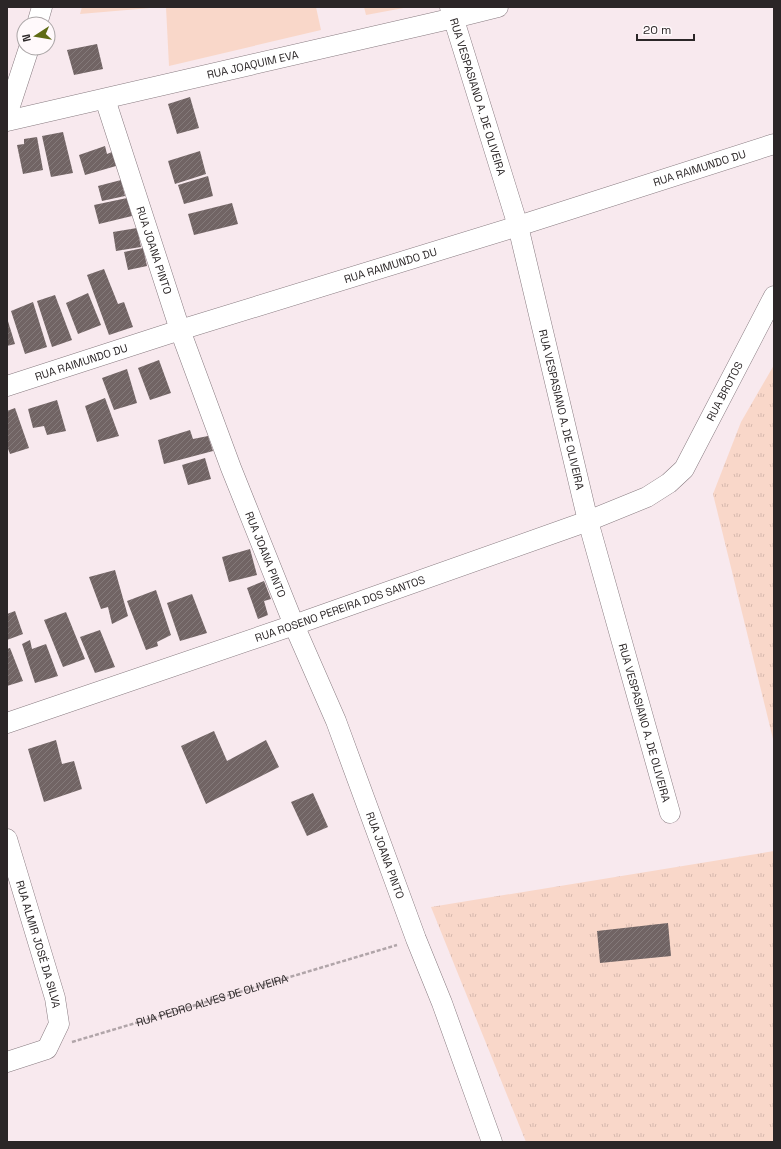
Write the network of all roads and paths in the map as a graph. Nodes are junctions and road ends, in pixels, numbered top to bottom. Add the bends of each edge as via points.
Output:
1 (498, 7) edge
2 (452, 13) edge
3 (26, 56) edge
4 (105, 99) junction
5 (7, 115) edge
6 (7, 121) edge
7 (774, 144) edge
8 (518, 226) junction
9 (774, 296) edge
10 (180, 330) junction
11 (7, 386) edge
12 (669, 483) joint
13 (588, 521) junction
14 (294, 625) junction
15 (7, 723) edge
16 (670, 813) dead end
17 (7, 839) edge
18 (416, 939) junction
19 (47, 1049) junction
20 (7, 1062) edge
21 (492, 1142) edge

1 - 2 street, RUA JOAQUIM EVA
2 - 4 street, RUA JOAQUIM EVA
2 - 8 street, RUA VESPASIANO A. DE OLIVEIRA
3 - 5 street
4 - 6 street, RUA JOAQUIM EVA
4 - 10 street, RUA JOANA PINTO
7 - 8 street, RUA RAIMUNDO DU
8 - 10 street, RUA RAIMUNDO DU
8 - 13 street, RUA VESPASIANO A. DE OLIVEIRA
9 - 12 street, RUA BROTOS via 684,468
10 - 11 street, RUA RAIMUNDO DU
10 - 14 street, RUA JOANA PINTO via 231,468
12 - 13 street, RUA ROSENO PEREIRA DOS SANTOS via 647,497
13 - 14 street, RUA ROSENO PEREIRA DOS SANTOS
13 - 16 street, RUA VESPASIANO A. DE OLIVEIRA
14 - 15 street, RUA ROSENO PEREIRA DOS SANTOS
14 - 18 street, RUA JOANA PINTO via 336,721
17 - 19 street, RUA ALMIR JOSÉ DA SILVA via 55,998 59,1024
18 - 19 path, RUA PEDRO ALVES DE OLIVEIRA
18 - 21 street, RUA JOANA PINTO
19 - 20 street

